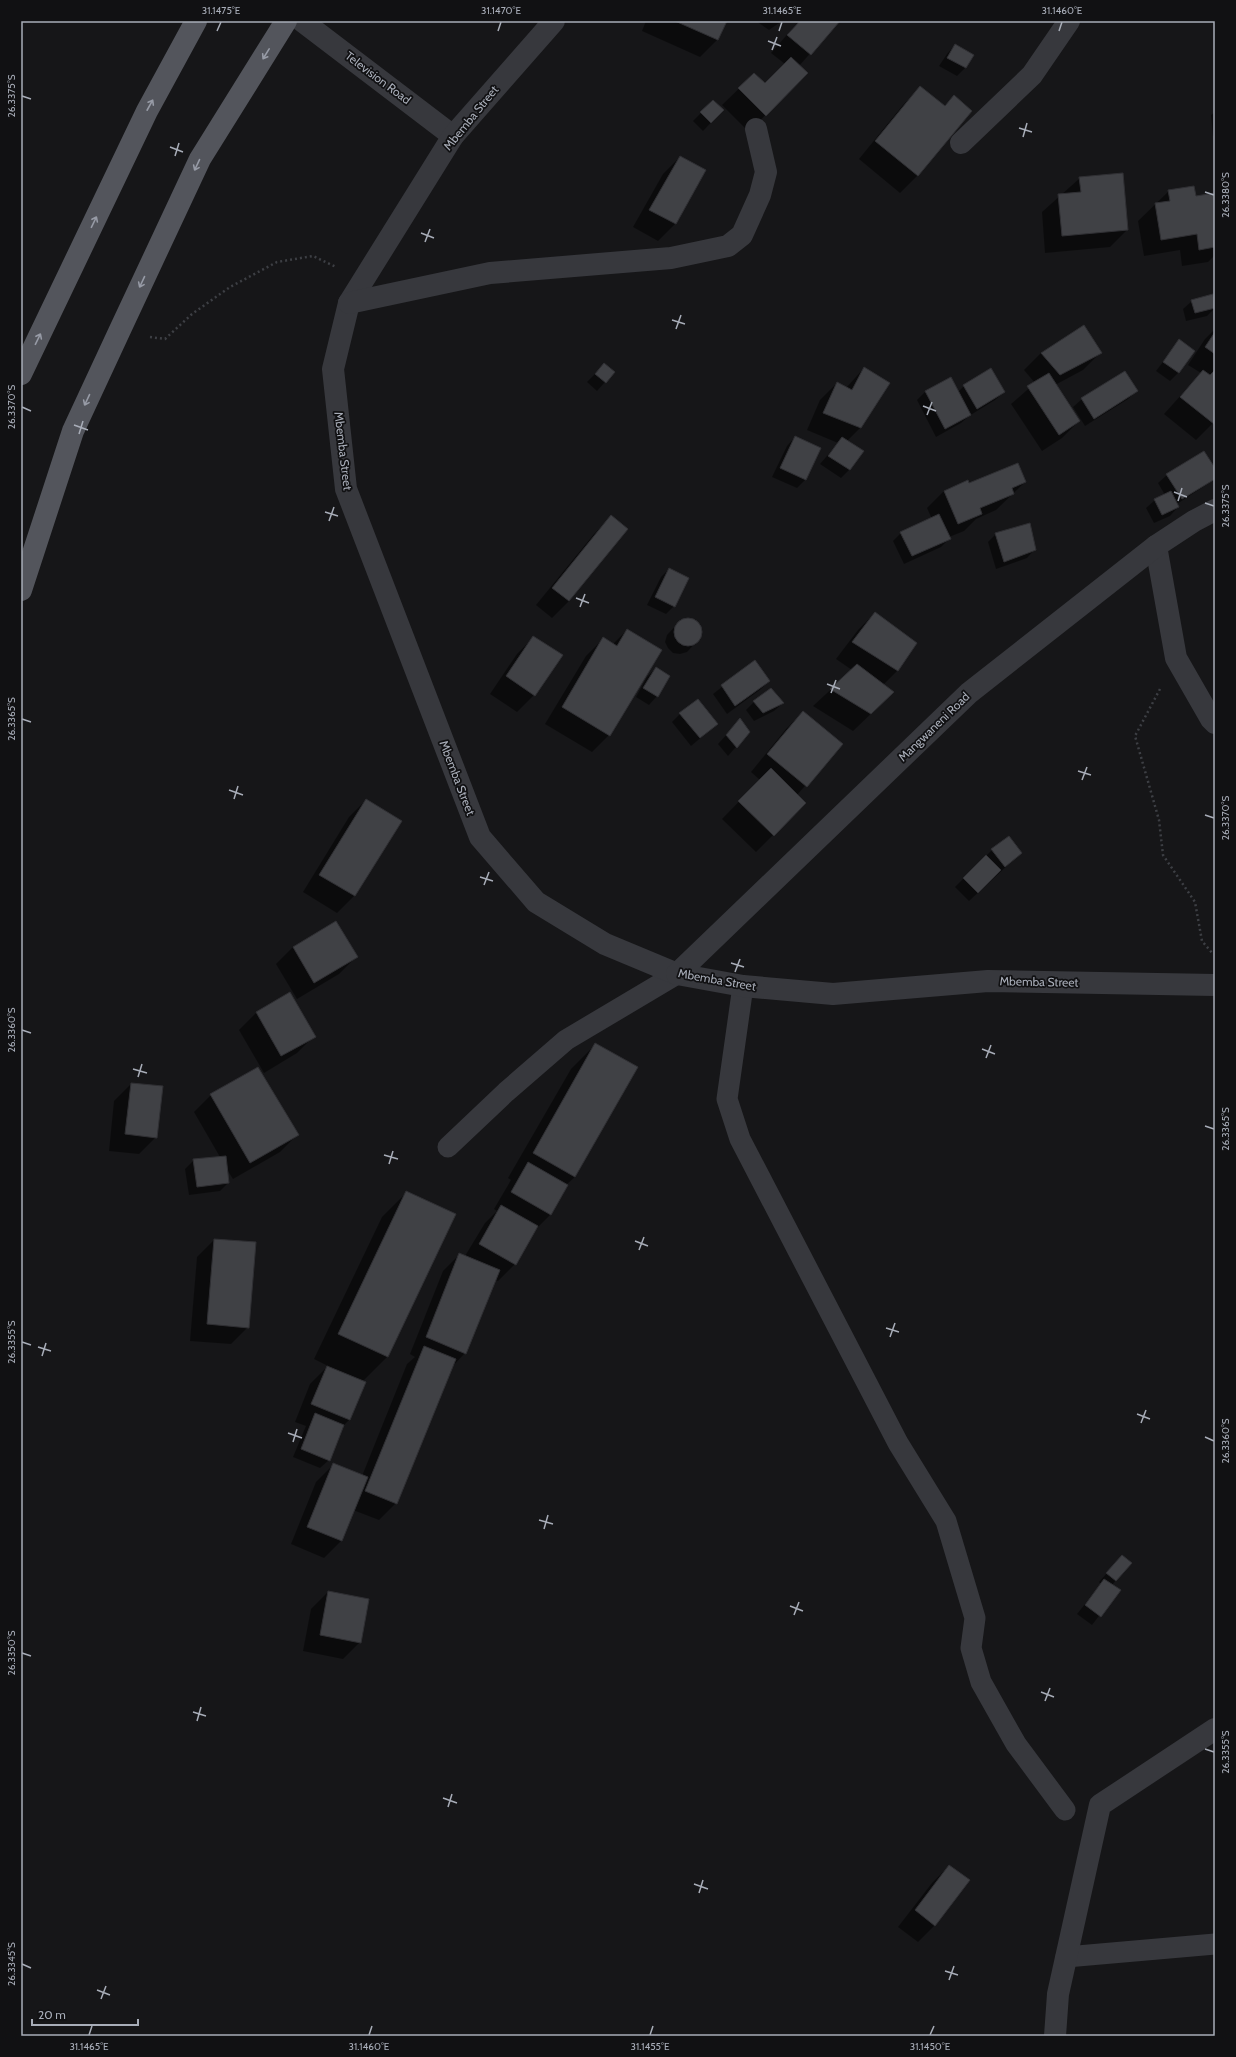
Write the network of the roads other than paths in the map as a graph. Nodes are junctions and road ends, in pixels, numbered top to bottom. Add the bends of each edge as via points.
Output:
1 (196, 21) edge
2 (286, 21) edge
3 (302, 21) edge
4 (554, 21) edge
5 (1069, 21) edge
6 (756, 130) dead end
7 (454, 136) junction
8 (961, 143) dead end
9 (349, 303) junction
10 (21, 374) edge
11 (1215, 510) edge
12 (1156, 546) junction
13 (21, 590) edge
14 (1215, 723) edge
15 (677, 974) junction
16 (1215, 985) edge
17 (743, 986) junction
18 (448, 1147) dead end
19 (1215, 1729) edge
20 (1065, 1810) dead end
21 (1215, 1944) edge
22 (1066, 1956) junction
23 (1055, 2036) edge

10 -> 1 main road via 147,111
2 -> 13 main road via 200,159 119,332 73,431
3 - 7 street, Television Road
4 - 7 street, Mbemba Street
5 - 8 street via 1032,75
6 - 9 street via 766,172 760,195 742,235 728,246 671,258 490,273
7 - 9 street, Mbemba Street
9 - 15 street, Mbemba Street via 333,369 346,489 480,837 536,902 604,944
11 - 12 street, Mangwaneni Road
12 - 14 street via 1176,658
12 - 15 street, Mangwaneni Road via 969,693
15 - 17 street, Mbemba Street
15 - 18 lane via 566,1040
16 - 17 street, Mbemba Street via 988,981 833,994
17 - 20 lane via 727,1099 740,1139 898,1443 946,1521 974,1618 971,1648 981,1682 1016,1744
19 - 22 street via 1100,1805
21 - 22 lane
22 - 23 street via 1058,1994

